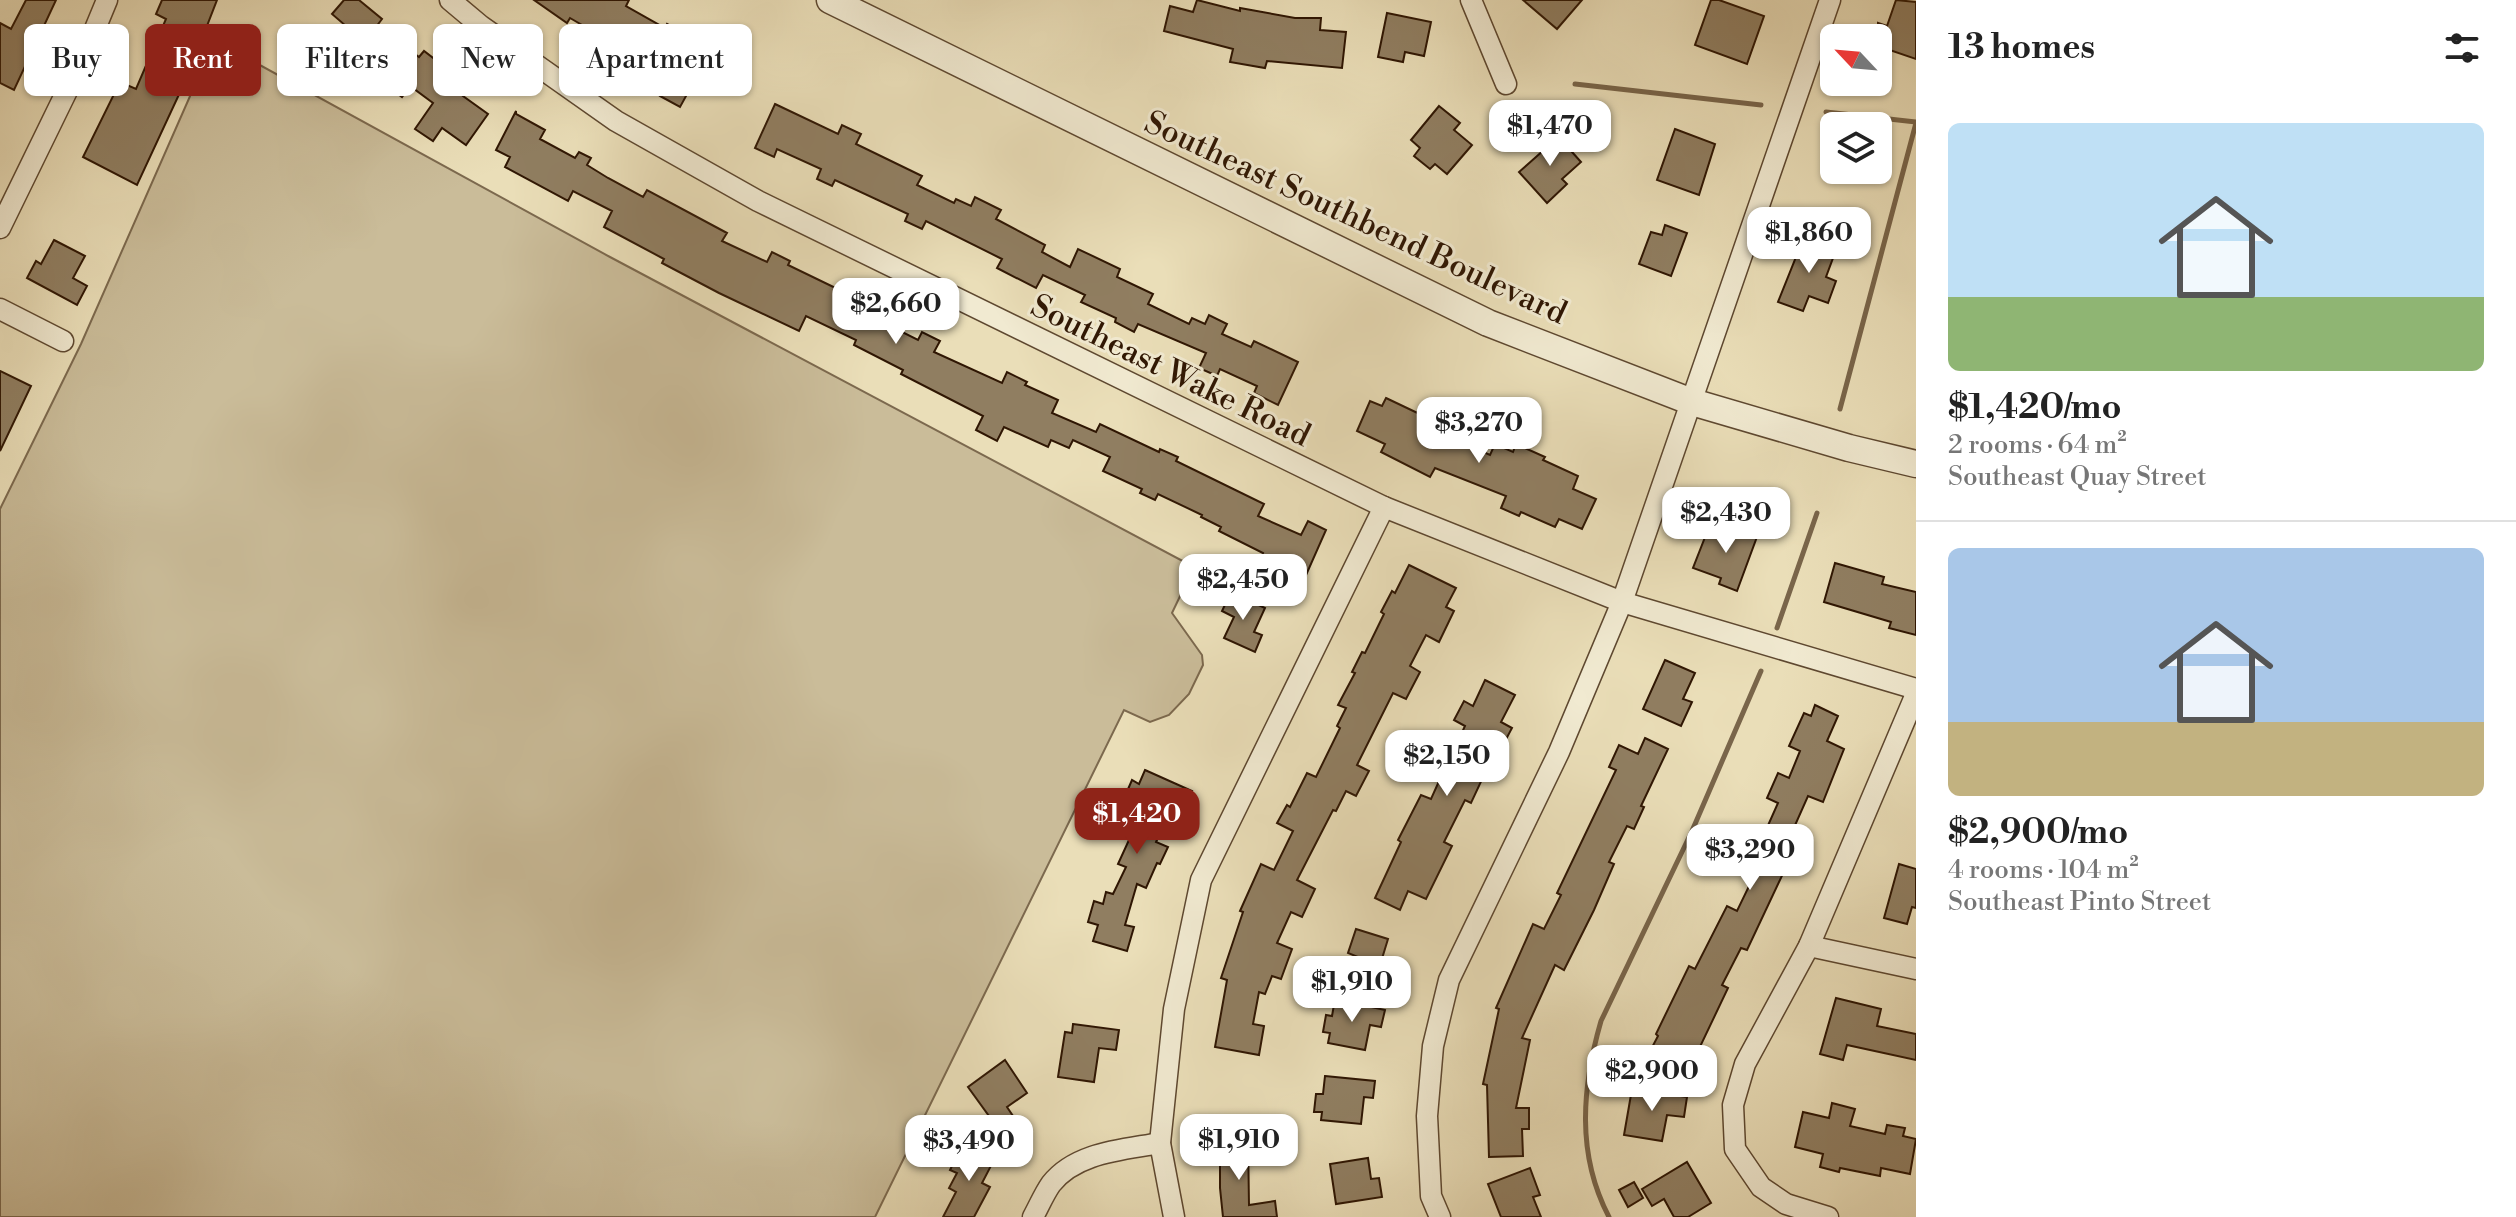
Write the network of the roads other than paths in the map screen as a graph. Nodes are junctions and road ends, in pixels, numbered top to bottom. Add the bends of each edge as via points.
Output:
1 (107, 0) edge
2 (450, 0) edge
3 (830, 0) edge
4 (1471, 0) edge
5 (1830, 0) edge
6 (1506, 84) dead end
7 (0, 228) edge
8 (0, 309) edge
9 (63, 341) dead end
10 (1692, 402) junction
11 (1916, 464) edge
12 (1384, 507) junction
13 (1622, 602) junction
14 (1916, 691) edge
15 (1809, 946) junction
16 (1916, 969) edge
17 (1160, 1143) junction
18 (1033, 1217) edge
19 (1174, 1217) edge
20 (1440, 1217) edge
21 (1828, 1217) edge

1 - 7 street
2 - 12 street, Southeast Wake Road via 616,121 758,201
3 - 10 street, Southeast Southbend Boulevard via 1488,323
4 - 6 street
5 - 10 street
8 - 9 street
10 - 11 street, Southeast Southbend Boulevard
10 - 13 street
12 - 13 street, Southeast Wake Road
12 - 17 street via 1201,880 1174,1009
13 - 14 street, Southeast Wake Road
13 - 20 street via 1559,752 1449,980 1433,1046 1427,1116 1431,1196
14 - 15 street
15 - 16 street
15 - 21 street via 1745,1064 1733,1105 1735,1149 1761,1187 1786,1204
17 - 18 street via 1080,1162 1051,1184
17 - 19 street

